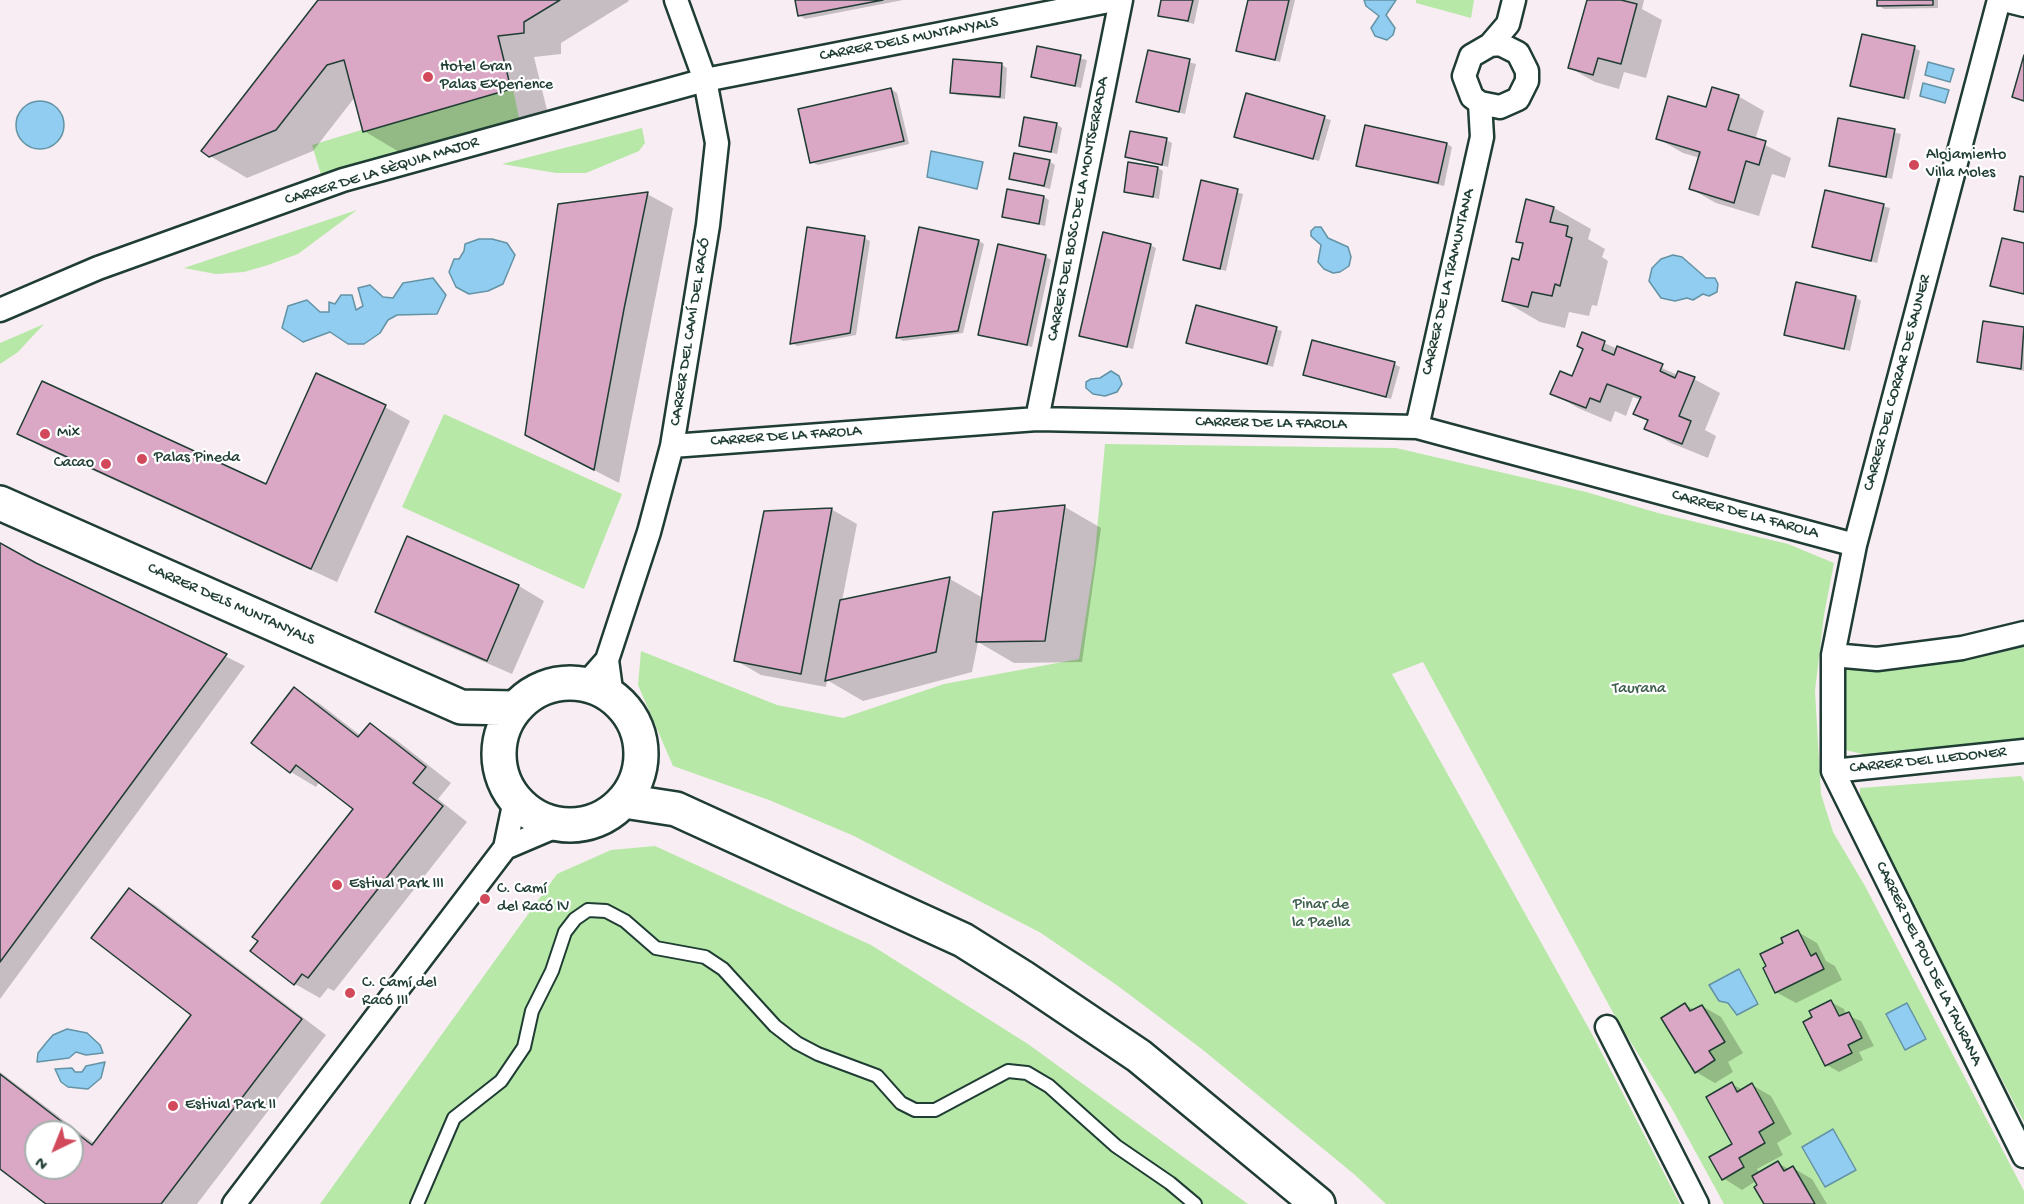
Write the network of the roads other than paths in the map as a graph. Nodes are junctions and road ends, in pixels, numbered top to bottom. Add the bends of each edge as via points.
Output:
1 (676, 0) edge
2 (1114, 0) edge
3 (1121, 0) edge
4 (1514, 0) edge
5 (1999, 0) edge
6 (2004, 0) edge
7 (2024, 5) edge
8 (1508, 24) junction
9 (1490, 45) junction
10 (1518, 53) junction
11 (705, 80) junction
12 (1490, 105) junction
13 (0, 310) edge
14 (1037, 419) junction
15 (1417, 427) junction
16 (672, 446) junction
17 (0, 503) edge
18 (1855, 545) junction
19 (2024, 633) edge
20 (1833, 655) junction
21 (599, 691) junction
22 (461, 707) junction
23 (515, 708) junction
24 (2024, 751) edge
25 (499, 755) junction
26 (640, 763) junction
27 (1833, 771) junction
28 (515, 800) junction
29 (624, 801) junction
30 (684, 813) junction
31 (559, 825) junction
32 (504, 848) junction
33 (1607, 1027) dead end
34 (2024, 1156) edge
35 (234, 1204) edge
36 (417, 1204) edge
37 (1196, 1204) edge
38 (1318, 1204) edge
39 (1697, 1204) edge

1 - 11 street, CARRER DEL CAMÍ DEL RACÓ
2 - 11 street, CARRER DELS MUNTANYALS
3 - 14 street, CARRER DEL BOSC DE LA MONTSERRADA
4 - 8 street
5 - 18 street, CARRER DEL CORRAR DE SAUNER
6 - 7 street
8 - 9 street
8 - 10 street
9 - 10 street via 1500,44
9 - 12 street via 1479,49 1466,66 1466,87
10 - 12 street via 1527,81 1518,99
11 - 13 street, CARRER DE LA SÈQUIA MAJOR via 343,180 98,268
11 - 16 street, CARRER DEL CAMÍ DEL RACÓ via 717,143 708,225
12 - 15 street, CARRER DE LA TRAMUNTANA
14 - 15 street, CARRER DE LA FAROLA
14 - 16 street, CARRER DE LA FAROLA
15 - 18 street, CARRER DE LA FAROLA
16 - 21 street, CARRER DEL CAMÍ DEL RACÓ
17 - 22 street, CARRER DELS MUNTANYALS
18 - 20 street, CARRER DEL CORRAR DE SAUNER
19 - 20 street via 1962,648 1877,659
20 - 27 street, CARRER DEL CORRAR DE SAUNER
21 - 23 street via 572,683 547,687
21 - 26 street via 624,708 638,734
22 - 23 street, CARRER DELS MUNTANYALS
22 - 25 street, CARRER DELS MUNTANYALS
23 - 25 street via 503,730
24 - 27 street, CARRER DEL LLEDONER
25 - 28 street via 500,771
26 - 29 street via 635,783
26 - 30 street
27 - 34 street, CARRER DEL POU DE LA TAURANA
28 - 31 street via 535,816
28 - 32 street
29 - 30 street
29 - 31 street via 594,821
30 - 38 street via 963,940 1022,976 1138,1056
31 - 32 street
32 - 35 street
33 - 39 street
36 - 37 lane via 454,1118 501,1081 524,1047 532,1011 552,971 565,932 588,910 606,911 625,921 656,948 705,957 723,969 775,1026 818,1054 877,1076 901,1103 915,1110 935,1110 1008,1071 1027,1073 1048,1086 1116,1146

